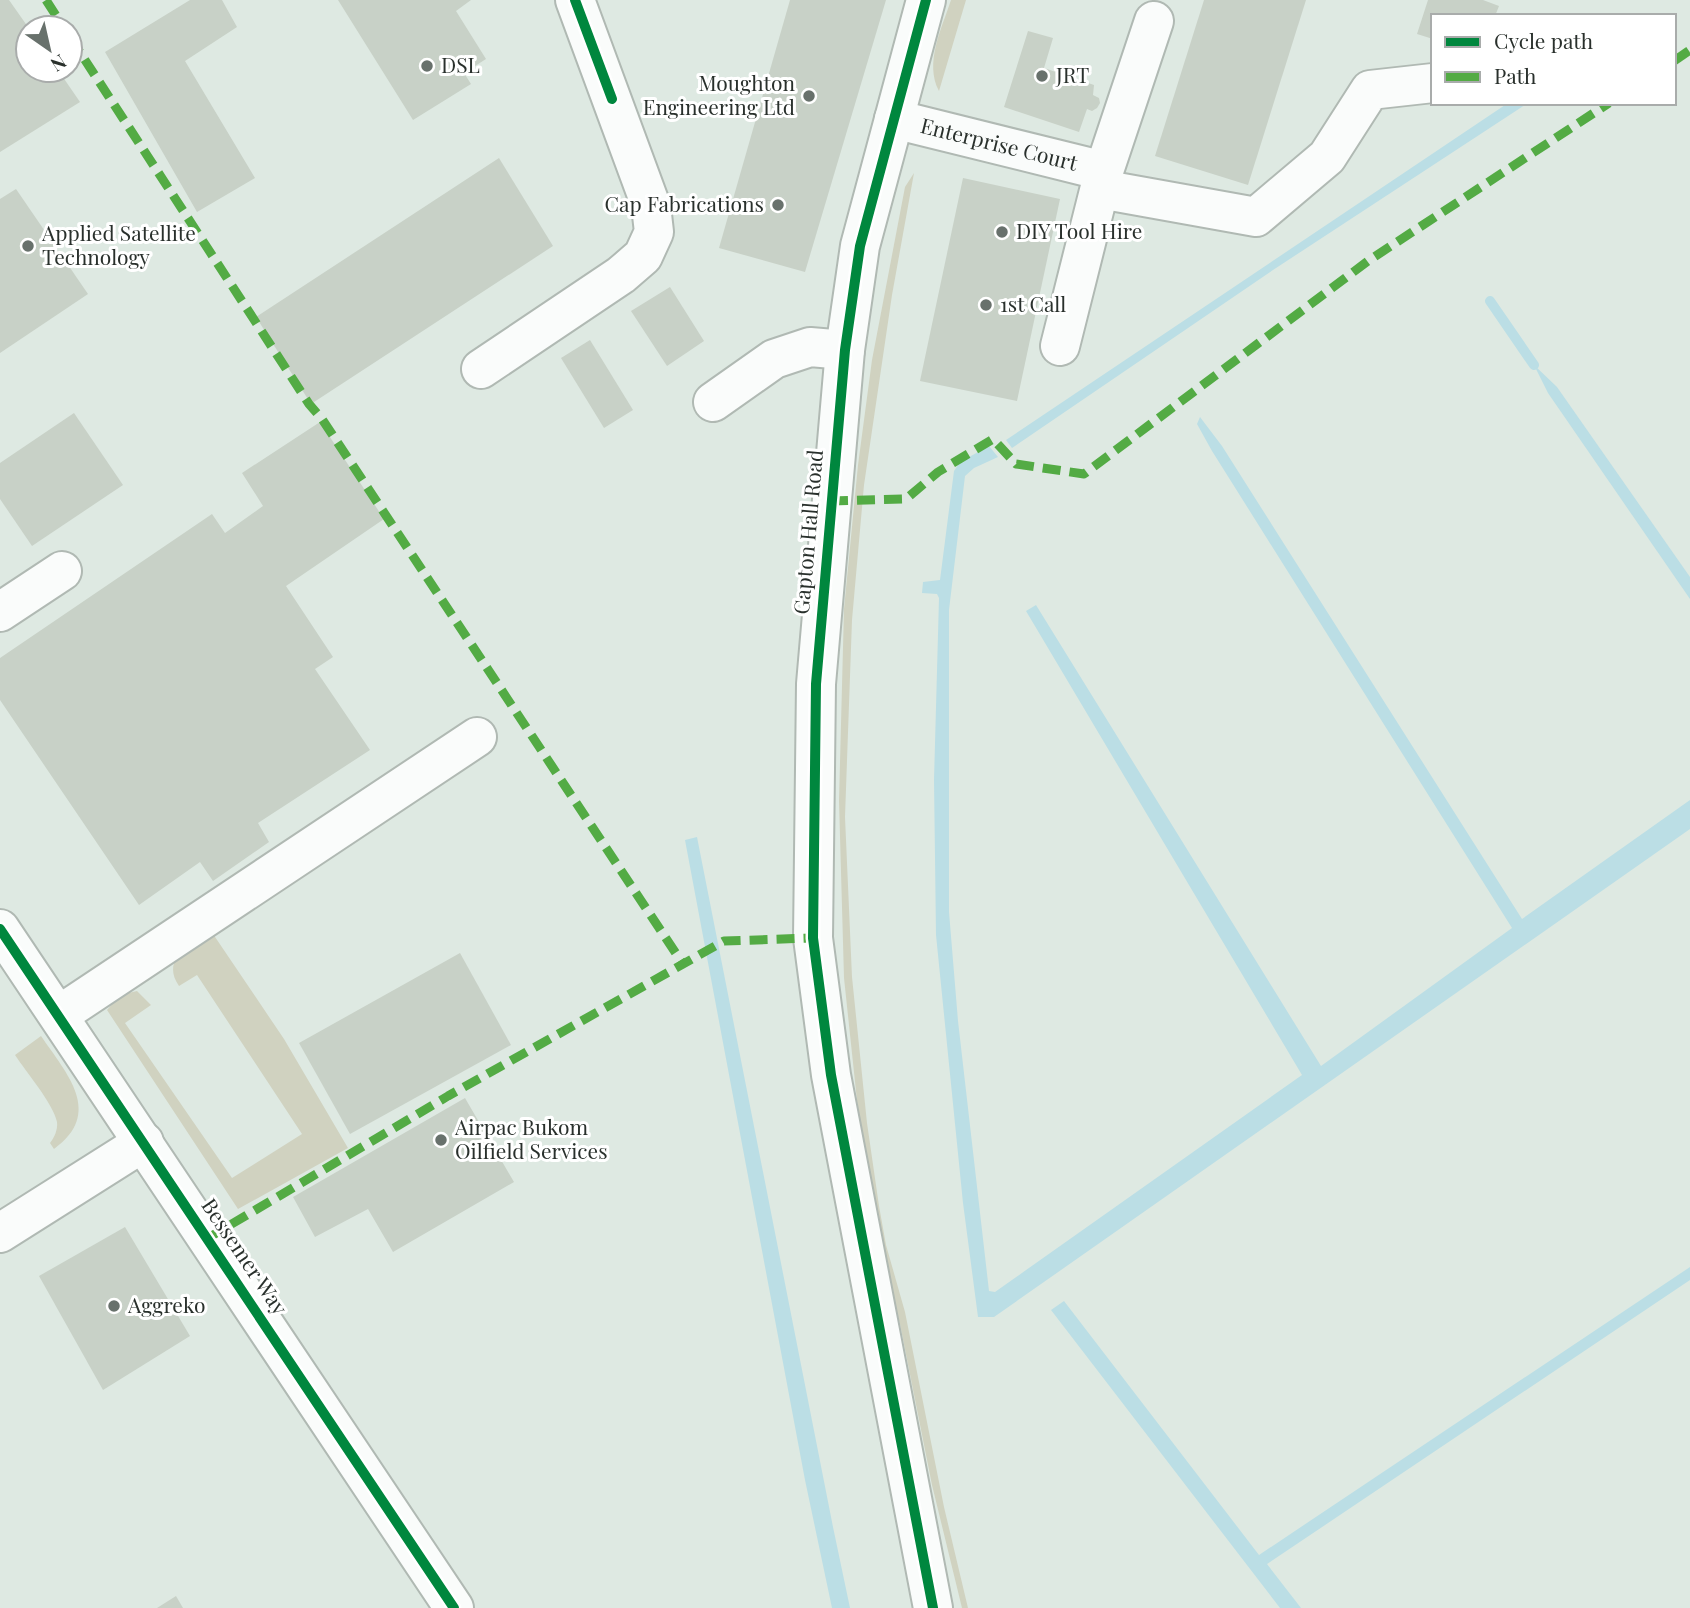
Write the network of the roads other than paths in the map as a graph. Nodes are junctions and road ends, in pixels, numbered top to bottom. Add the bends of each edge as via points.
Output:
1 (575, 0) edge
2 (926, 0) edge
3 (1154, 21) dead end
4 (1431, 83) edge
5 (894, 119) junction
6 (1102, 180) junction
7 (1060, 346) dead end
8 (845, 350) junction
9 (481, 369) dead end
10 (713, 402) dead end
11 (62, 571) dead end
12 (0, 612) edge
13 (477, 737) dead end
14 (0, 929) edge
15 (59, 1015) junction
16 (144, 1142) junction
17 (0, 1233) edge
18 (454, 1608) edge
19 (933, 1608) edge

1 - 9 street via 651,206 654,232 643,256 621,275
2 - 5 street, Gapton Hall Road
3 - 6 street, Enterprise Court
4 - 6 street via 1370,90 1327,157 1256,217
5 - 6 street, Enterprise Court
5 - 8 street, Gapton Hall Road via 860,246
6 - 7 street, Enterprise Court
8 - 10 street via 810,347 774,359
8 - 19 street, Gapton Hall Road via 816,684 813,937 831,1075
11 - 12 street
13 - 15 street
14 - 15 street, Bessemer Way
15 - 16 street, Bessemer Way
16 - 17 street
16 - 18 street, Bessemer Way

